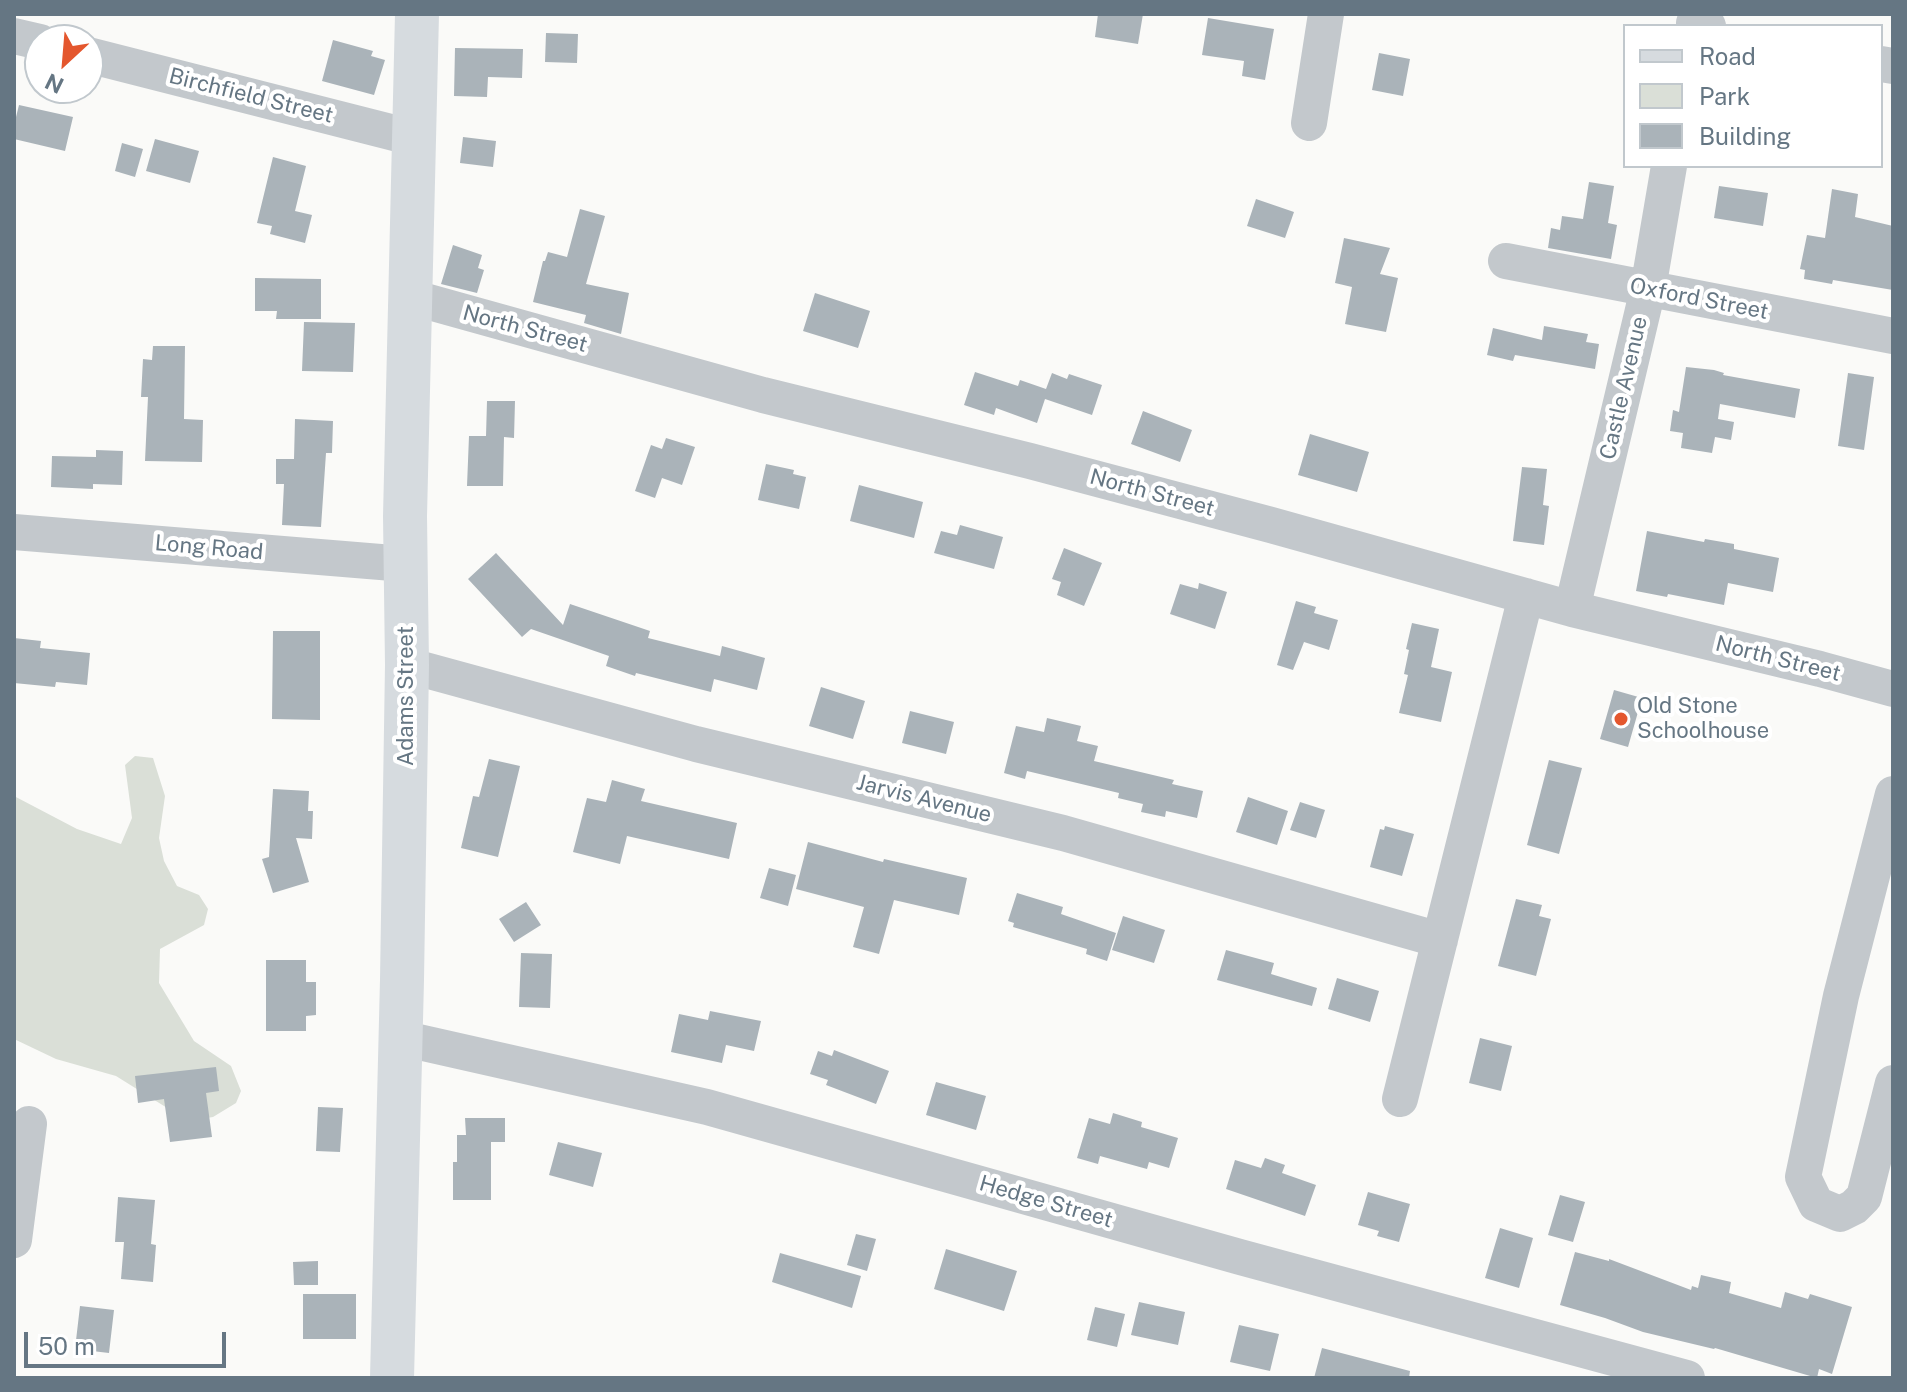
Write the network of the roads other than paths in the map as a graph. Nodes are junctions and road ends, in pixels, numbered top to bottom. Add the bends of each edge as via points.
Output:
1 (417, 14) edge
2 (1326, 14) edge
3 (104, 59) edge
4 (1309, 123) dead end
5 (414, 138) junction
6 (1669, 168) edge
7 (1506, 261) dead end
8 (1648, 289) junction
9 (411, 297) junction
10 (1893, 336) edge
11 (14, 532) edge
12 (405, 564) junction
13 (1526, 596) junction
14 (1572, 609) junction
15 (407, 665) junction
16 (1893, 689) edge
17 (1893, 794) edge
18 (1883, 879) edge
19 (1440, 940) junction
20 (401, 1038) junction
21 (1893, 1083) edge
22 (1400, 1099) dead end
23 (29, 1124) dead end
24 (14, 1240) edge
25 (392, 1378) edge
26 (1687, 1378) edge

1 - 5 main road, Adams Street
2 - 4 street
3 - 5 street, Birchfield Street
5 - 9 main road, Adams Street
6 - 8 street, Castle Avenue
7 - 8 street, Oxford Street
8 - 10 street, Oxford Street
8 - 14 street, Castle Avenue
9 - 12 main road, Adams Street
9 - 13 street, North Street
11 - 12 street, Long Road
12 - 15 main road, Adams Street
13 - 14 street, North Street
13 - 19 street
14 - 16 street, North Street
15 - 19 street, Jarvis Avenue via 696,744 1063,833
15 - 20 main road, Adams Street
17 - 18 street
18 - 21 street via 1841,996 1803,1177 1816,1204 1840,1214 1864,1197
19 - 22 street
20 - 25 main road, Adams Street
20 - 26 street, Hedge Street via 707,1107
23 - 24 street

